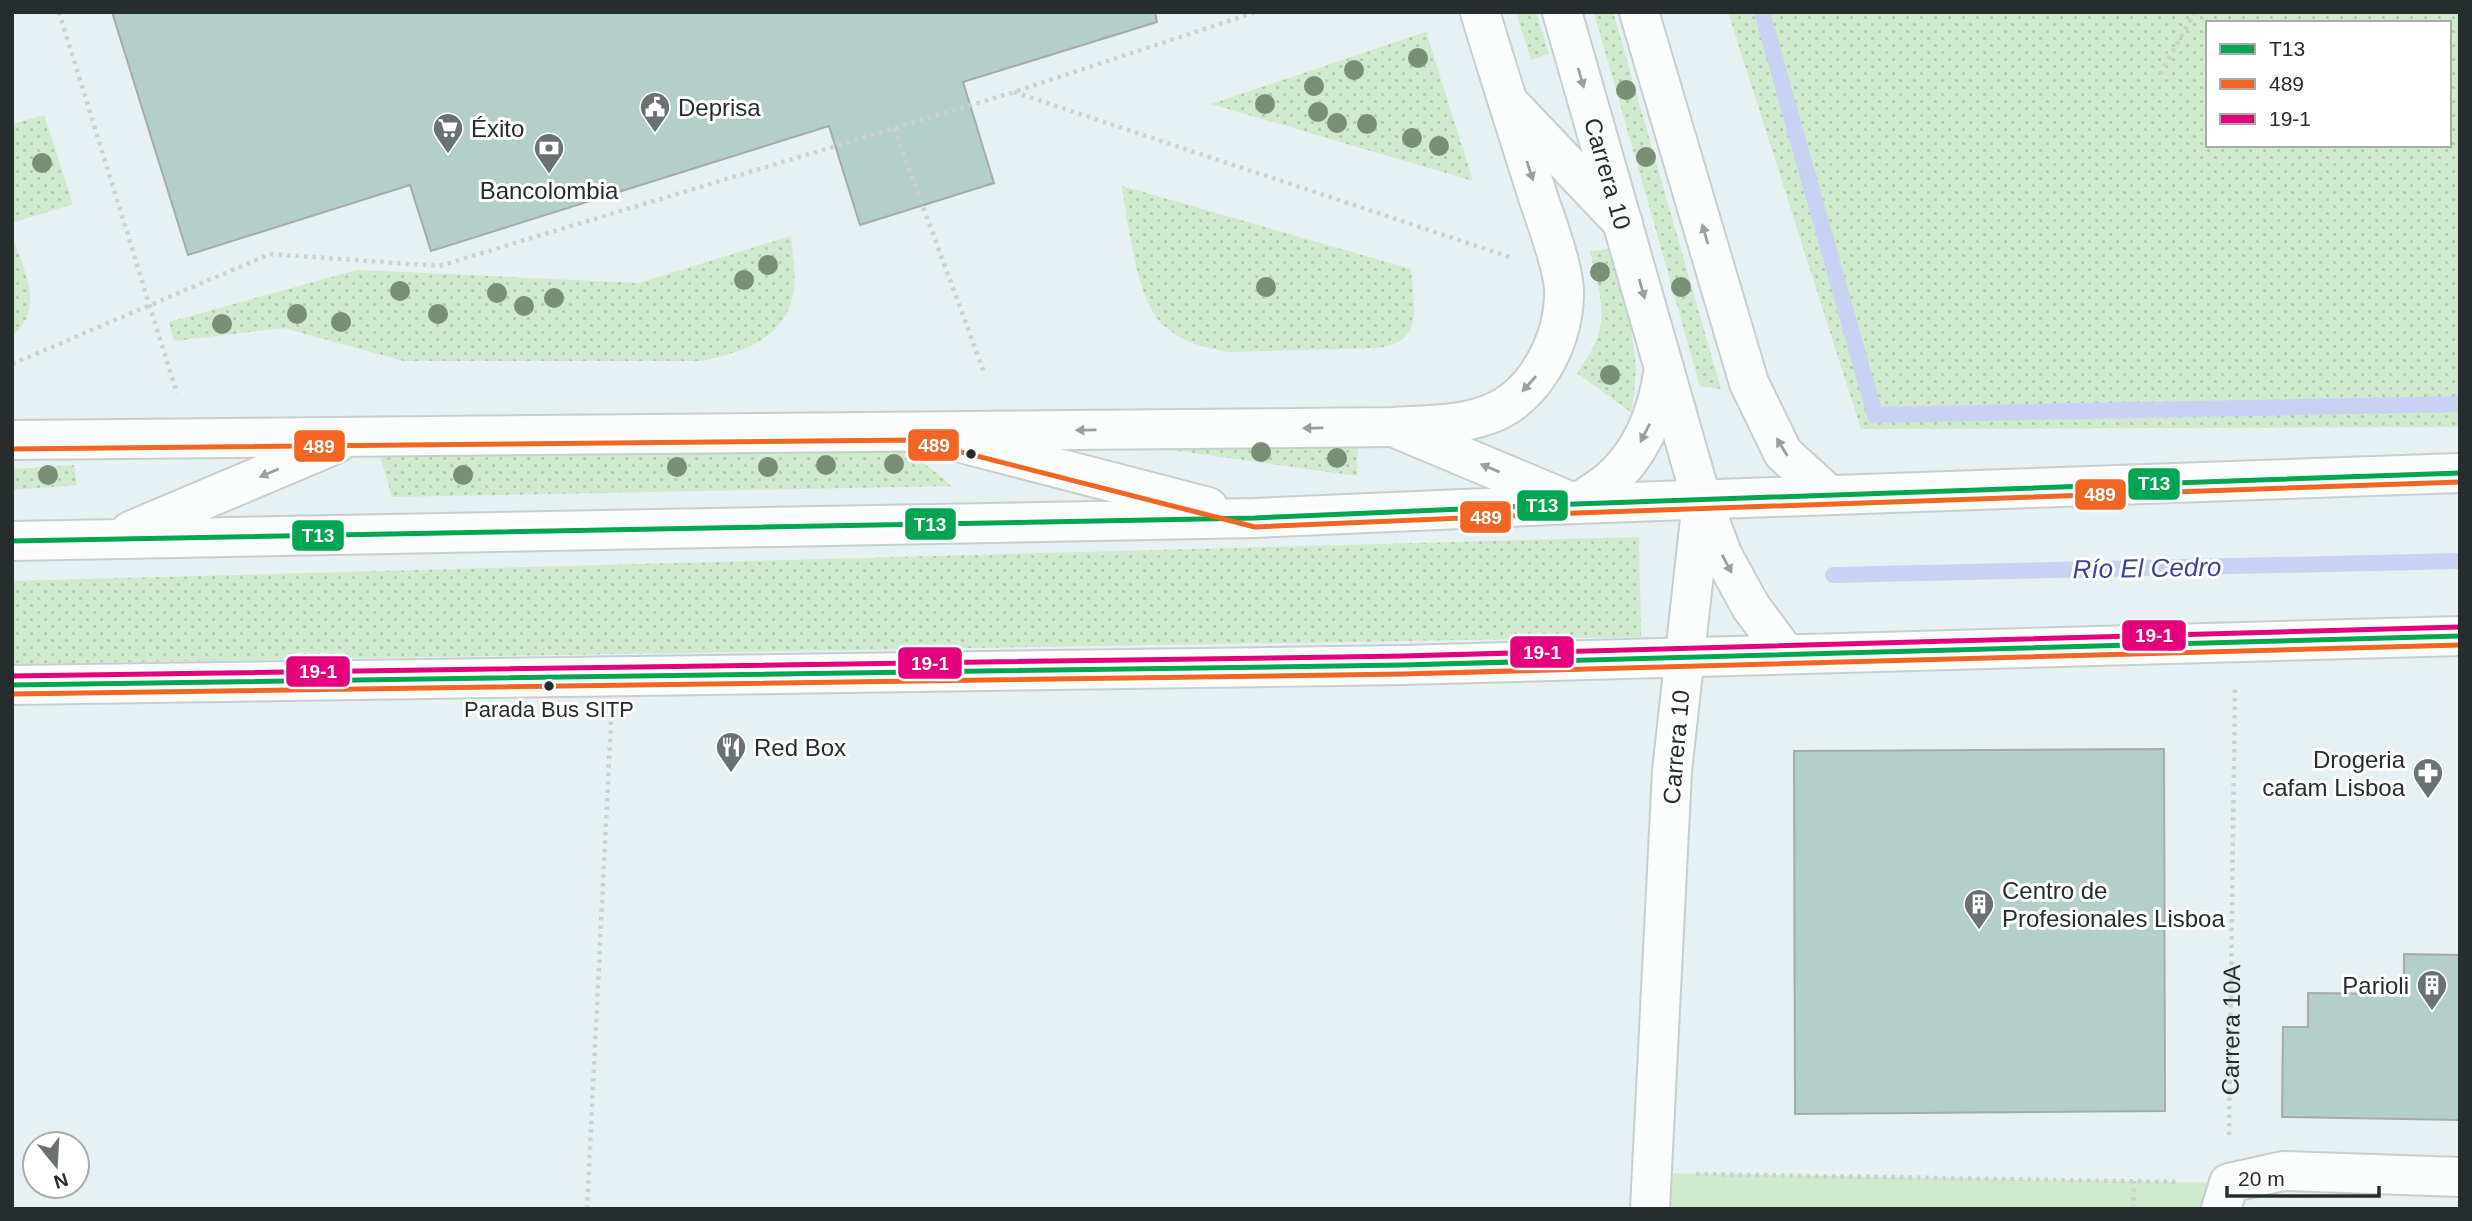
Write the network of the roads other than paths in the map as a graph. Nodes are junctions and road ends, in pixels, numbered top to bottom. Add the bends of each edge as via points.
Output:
1 (1480, 12) edge
2 (1562, 12) edge
3 (1639, 12) edge
4 (1507, 101) junction
5 (1623, 223) junction
6 (1664, 368) junction
7 (1393, 427) junction
8 (915, 431) junction
9 (354, 437) junction
10 (12, 440) edge
11 (2460, 473) edge
12 (1829, 495) junction
13 (1702, 501) junction
14 (1576, 504) junction
15 (1255, 518) junction
16 (111, 539) junction
17 (12, 541) edge
18 (2460, 636) edge
19 (1786, 654) junction
20 (1685, 656) junction
21 (12, 685) edge
22 (2460, 1177) edge
23 (1651, 1191) edge
24 (2225, 1196) edge

1 - 4 main road
2 -> 5 main road, Carrera 10
12 -> 3 main road via 1783,453 1749,383
4 - 5 main road
4 -> 7 main road via 1555,247 1565,295 1556,342 1534,379 1510,404 1489,415
5 -> 6 main road, Carrera 10
6 - 13 main road, Carrera 10
6 -> 14 main road via 1655,412 1634,453 1608,482
7 -> 8 main road
14 -> 7 main road
8 - 9 main road
8 - 15 main road
9 - 10 main road
9 -> 16 main road
11 - 12 main road
12 - 13 main road
13 - 14 main road
13 -> 19 main road via 1723,556 1751,607
13 - 20 main road, Carrera 10
14 - 15 main road
15 - 16 main road
16 - 17 main road
18 - 19 main road
19 - 20 main road
20 - 21 main road via 1403,665
20 - 23 main road, Carrera 10 via 1672,771
22 - 24 main road via 2283,1171

